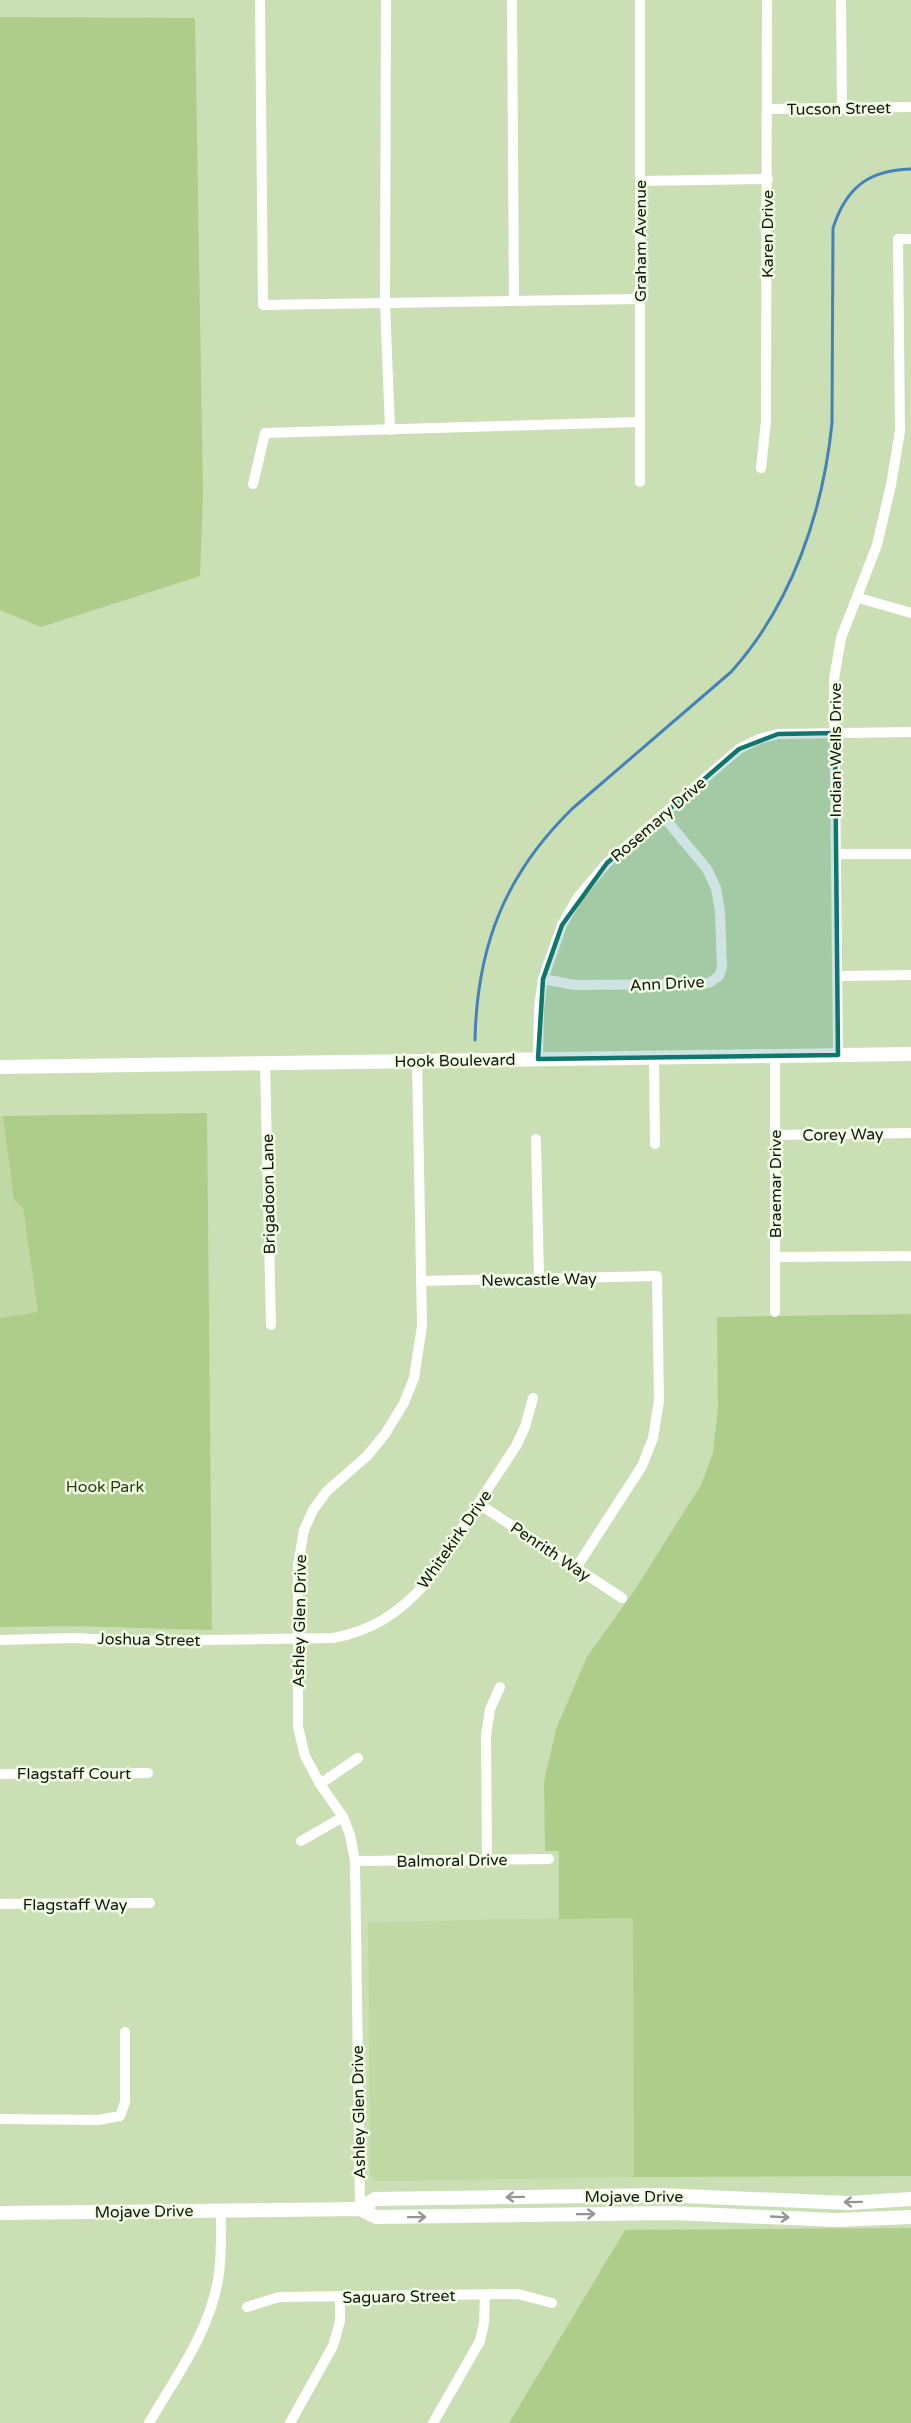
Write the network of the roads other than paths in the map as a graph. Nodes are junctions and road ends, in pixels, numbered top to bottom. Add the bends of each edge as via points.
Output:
1 (260, 0) edge
2 (386, 0) edge
3 (512, 0) edge
4 (640, 0) edge
5 (767, 0) edge
6 (841, 0) edge
7 (911, 106) edge
8 (842, 108) junction
9 (768, 109) junction
10 (768, 179) junction
11 (640, 181) junction
12 (911, 239) edge
13 (640, 299) junction
14 (514, 301) junction
15 (385, 303) junction
16 (640, 422) junction
17 (390, 430) junction
18 (761, 468) dead end
19 (640, 482) dead end
20 (253, 484) dead end
21 (859, 598) junction
22 (911, 613) edge
23 (911, 732) edge
24 (835, 733) junction
25 (662, 815) junction
26 (836, 854) junction
27 (911, 854) edge
28 (911, 975) edge
29 (838, 976) junction
30 (543, 979) junction
31 (911, 1054) edge
32 (776, 1055) junction
33 (838, 1055) junction
34 (654, 1057) junction
35 (538, 1059) junction
36 (417, 1060) junction
37 (265, 1063) junction
38 (0, 1067) edge
39 (911, 1133) edge
40 (775, 1135) junction
41 (536, 1139) dead end
42 (655, 1144) dead end
43 (911, 1256) edge
44 (775, 1257) junction
45 (539, 1279) junction
46 (421, 1281) junction
47 (775, 1312) dead end
48 (271, 1325) dead end
49 (532, 1398) dead end
50 (479, 1504) junction
51 (576, 1568) junction
52 (622, 1598) dead end
53 (298, 1639) junction
54 (0, 1640) edge
55 (500, 1687) dead end
56 (358, 1758) dead end
57 (148, 1773) dead end
58 (0, 1774) edge
59 (320, 1784) junction
60 (343, 1817) junction
61 (301, 1840) dead end
62 (549, 1859) dead end
63 (487, 1860) junction
64 (355, 1861) junction
65 (0, 1904) edge
66 (150, 1904) dead end
67 (125, 2032) dead end
68 (0, 2119) edge
69 (911, 2199) edge
70 (360, 2209) junction
71 (221, 2210) junction
72 (0, 2213) edge
73 (911, 2217) edge
74 (485, 2295) junction
75 (340, 2296) junction
76 (552, 2303) dead end
77 (247, 2307) dead end
78 (149, 2423) edge
79 (290, 2423) edge
80 (433, 2423) edge

1 - 15 street via 263,305
2 - 15 street
3 - 14 street
4 - 11 street, Graham Avenue
5 - 9 street, Karen Drive
6 - 8 street
7 - 8 street, Tucson Street
8 - 9 street, Tucson Street
9 - 10 street, Karen Drive
10 - 11 street
10 - 18 street, Karen Drive via 766,421
11 - 13 street, Graham Avenue
12 - 21 street, Indian Wells Drive via 898,239 900,431 877,545
13 - 14 street
13 - 16 street, Graham Avenue
14 - 15 street
15 - 17 street
16 - 17 street
16 - 19 street, Graham Avenue
17 - 20 street via 265,434
21 - 22 street
21 - 24 street, Indian Wells Drive via 841,639 834,679
23 - 24 street, Rosemary Drive
24 - 25 street, Rosemary Drive via 778,734 759,739 739,749
24 - 26 street, Indian Wells Drive
25 - 30 street, Rosemary Drive via 607,863 578,897 562,925
25 - 30 street, Ann Drive via 707,869 716,888 722,967 719,976 709,983 675,984 575,985
26 - 27 street
26 - 29 street, Indian Wells Drive
28 - 29 street
29 - 33 street, Indian Wells Drive
30 - 35 street, Rosemary Drive
31 - 33 main road, Hook Boulevard
32 - 33 main road, Hook Boulevard
32 - 34 main road, Hook Boulevard
32 - 40 street, Braemar Drive
34 - 35 main road, Hook Boulevard
34 - 42 street
35 - 36 main road, Hook Boulevard
36 - 37 main road, Hook Boulevard
36 - 46 street, Ashley Glen Drive
37 - 38 main road, Hook Boulevard
37 - 48 street, Brigadoon Lane
39 - 40 street, Corey Way
40 - 44 street, Braemar Drive
41 - 45 street
43 - 44 street
44 - 47 street, Braemar Drive
45 - 46 street, Newcastle Way
45 - 51 street, Newcastle Way via 657,1276 659,1401 653,1438 642,1466
46 - 53 street, Ashley Glen Drive via 420,1349 404,1403 367,1456 327,1491 304,1530 298,1565
49 - 50 street, Whitekirk Drive via 516,1446
50 - 51 street, Penrith Way
50 - 53 street, Whitekirk Drive via 425,1584 389,1618 353,1634
51 - 52 street, Penrith Way
53 - 54 street, Joshua Street
53 - 59 street, Ashley Glen Drive via 298,1727 305,1756
55 - 63 street via 490,1709 486,1736
56 - 59 street
57 - 58 street, Flagstaff Court
59 - 60 street, Ashley Glen Drive
60 - 61 street
60 - 64 street, Ashley Glen Drive
62 - 63 street, Balmoral Drive
63 - 64 street, Balmoral Drive
64 - 70 street, Ashley Glen Drive
65 - 66 street, Flagstaff Way
67 - 68 street via 124,2102 120,2116 98,2120
69 -> 70 main road, Mojave Drive via 849,2203 670,2195 375,2199
70 - 71 main road, Mojave Drive
70 -> 73 main road, Mojave Drive via 376,2217 671,2213 836,2220
71 - 72 main road, Mojave Drive
71 - 78 street via 218,2280 208,2316
74 - 75 street, Saguaro Street
74 - 76 street, Saguaro Street via 518,2294
74 - 80 street via 480,2341
75 - 77 street, Saguaro Street via 279,2297
75 - 79 street via 340,2321 333,2346

